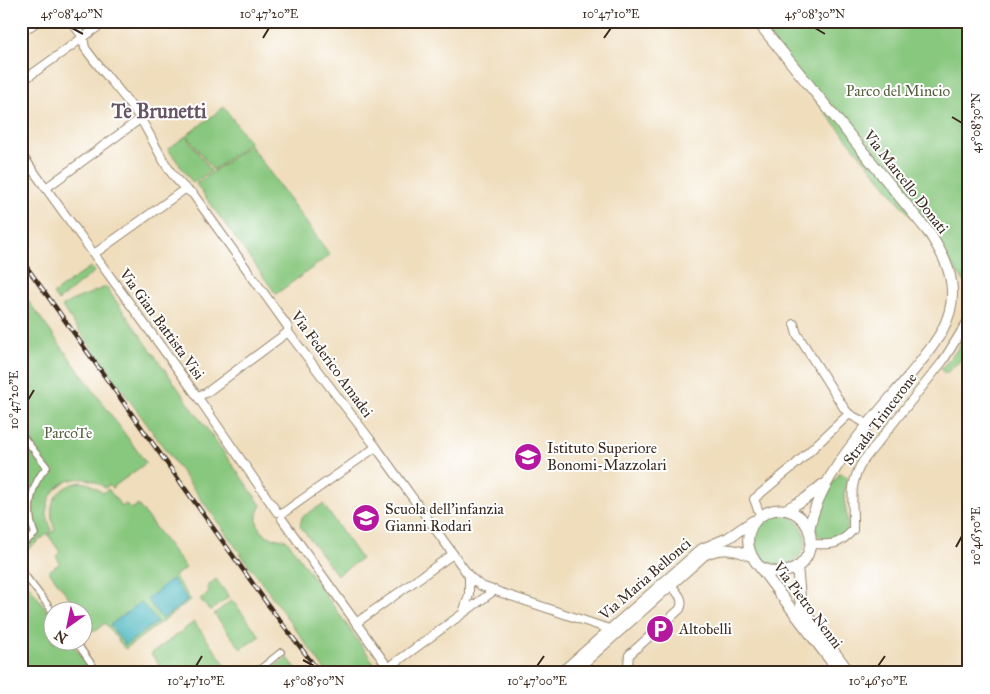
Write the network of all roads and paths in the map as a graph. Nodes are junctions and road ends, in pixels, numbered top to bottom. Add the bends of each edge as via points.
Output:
1 (38, 21) edge
2 (71, 21) edge
3 (106, 21) edge
4 (757, 21) edge
5 (21, 33) edge
6 (83, 37) junction
7 (21, 82) edge
8 (140, 118) junction
9 (21, 154) edge
10 (46, 188) junction
11 (185, 189) junction
12 (94, 254) junction
13 (969, 319) edge
14 (794, 324) dead end
15 (288, 332) junction
16 (197, 396) junction
17 (849, 414) junction
18 (869, 425) junction
19 (21, 434) edge
20 (376, 447) junction
21 (832, 473) junction
22 (785, 510) junction
23 (281, 515) junction
24 (758, 517) junction
25 (809, 532) junction
26 (810, 544) junction
27 (21, 545) edge
28 (453, 554) junction
29 (751, 556) junction
30 (759, 566) junction
31 (797, 567) junction
32 (21, 570) edge
33 (469, 576) junction
34 (671, 584) junction
35 (494, 590) junction
36 (46, 602) edge
37 (463, 614) junction
38 (636, 618) junction
39 (356, 623) junction
40 (609, 630) junction
41 (83, 652) edge
42 (281, 652) dead end
43 (390, 670) edge
44 (98, 673) edge
45 (255, 673) edge
46 (561, 673) edge
47 (572, 673) edge
48 (632, 673) edge
49 (840, 673) edge
50 (850, 673) edge

1 - 5 street
2 - 6 street, Via Federico Amadei
3 - 6 street
4 - 18 street, Via Marcello Donati via 930,234 948,265 952,291 947,324
6 - 7 street
6 - 8 street, Via Federico Amadei via 85,48 101,71 119,88
8 - 10 street
8 - 11 street, Via Federico Amadei
9 - 10 street, Via Gian Battista Visi
10 - 12 street, Via Gian Battista Visi
11 - 12 street
11 - 15 street, Via Federico Amadei via 199,202 288,326
12 - 16 street, Via Gian Battista Visi
13 - 26 street, Strada Trincerone via 942,361 862,461 854,476 853,530 842,542
14 - 17 street via 797,334
15 - 16 street
15 - 20 street, Via Federico Amadei
16 - 23 street, Via Gian Battista Visi
17 - 18 street
17 - 24 street via 754,499
18 - 21 street, Via Marcello Donati
19 - 27 street via 47,466 32,492 30,510 35,534
20 - 23 street
20 - 28 street, Via Federico Amadei
21 - 22 street, Via Marcello Donati via 817,490
21 - 25 street, Via Marcello Donati via 812,511
22 - 24 street, Via Marcello Donati via 774,510
22 - 25 street via 798,516
23 - 39 street, Via Gian Battista Visi
24 - 29 street via 748,534
24 - 40 street, Via Maria Bellonci via 728,538 702,549
25 - 26 street, Via Marcello Donati
26 - 31 street via 805,559
28 - 33 street, Via Federico Amadei
28 - 39 street
29 - 30 street, Via Pietro Nenni
29 - 34 street, Via Maria Bellonci via 732,549 712,551
30 - 31 street via 778,573
30 - 49 street, Via Pietro Nenni
31 - 50 street, Via Pietro Nenni via 800,607
32 - 36 street
33 - 35 street, Via Federico Amadei via 481,586
33 - 37 street via 469,595
34 - 38 street, Via Maria Bellonci
34 - 48 street via 682,600 680,609 629,655 628,665
35 - 37 street
35 - 40 street, Via Federico Amadei
37 - 43 street
38 - 40 street via 626,621 616,630
38 - 47 street, Via Maria Bellonci
39 - 43 street, Via Gian Battista Visi
40 - 46 street, Via Maria Bellonci
41 - 44 street
42 - 45 street

